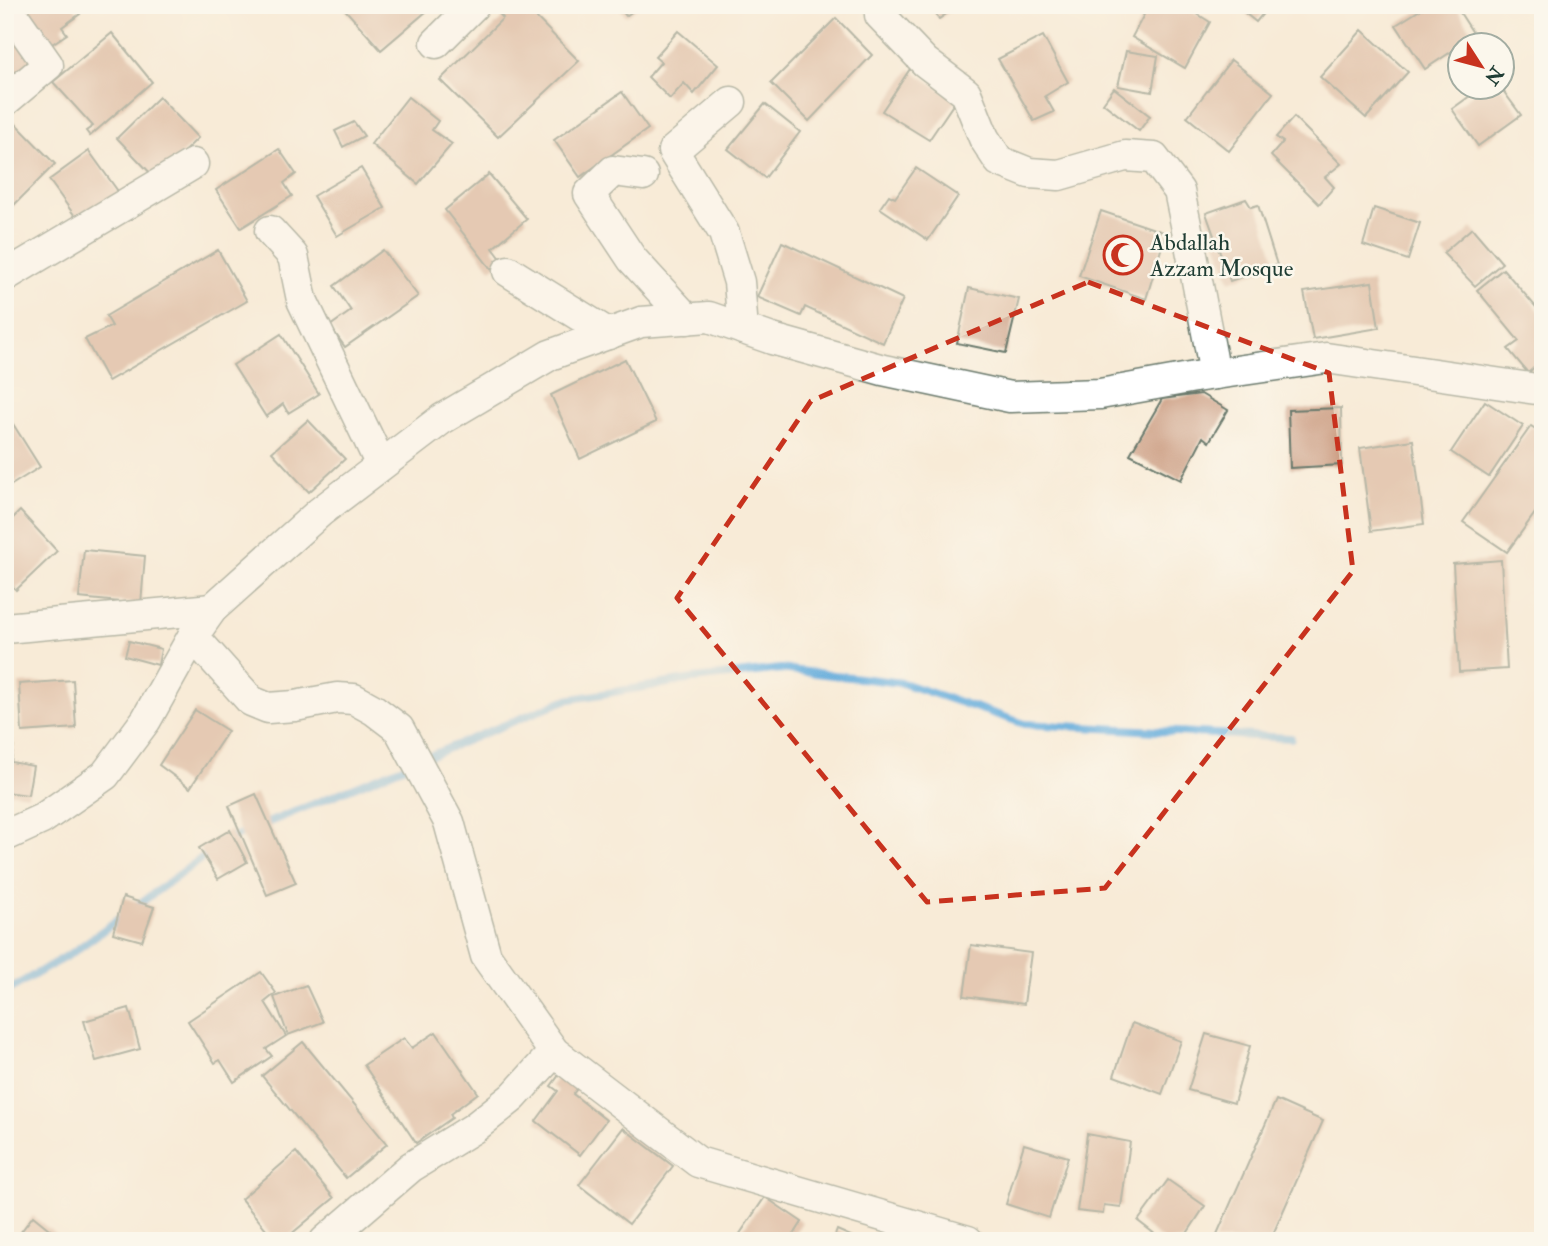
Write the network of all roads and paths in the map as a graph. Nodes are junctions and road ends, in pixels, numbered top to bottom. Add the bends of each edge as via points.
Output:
1 (6, 5) edge
2 (474, 5) edge
3 (880, 15) dead end
4 (436, 43) dead end
5 (5, 100) edge
6 (732, 102) dead end
7 (193, 164) dead end
8 (643, 176) dead end
9 (270, 231) dead end
10 (508, 271) dead end
11 (5, 276) edge
12 (687, 318) junction
13 (743, 329) junction
14 (609, 334) junction
15 (1215, 374) junction
16 (1543, 390) edge
17 (381, 465) junction
18 (212, 609) junction
19 (5, 628) edge
20 (193, 636) junction
21 (5, 836) edge
22 (554, 1052) junction
23 (325, 1241) edge
24 (968, 1241) edge

1 - 5 street via 48,65
2 - 4 street
3 - 15 street via 925,62 966,93 984,138 999,160 1029,173 1059,174 1125,156 1154,158 1179,191
6 - 13 street via 673,151 724,233 738,282
7 - 11 street
8 - 12 street via 613,172 589,194 632,259
9 - 17 street via 293,256 302,300
10 - 14 street
12 - 13 street via 709,317
12 - 14 street via 641,322
13 - 15 street via 883,370 1010,397 1100,394
14 - 17 street via 550,355 442,419
15 - 16 street via 1326,358
17 - 18 street via 320,512
18 - 19 street
18 - 20 street
20 - 21 street via 146,720 105,775 41,819
20 - 22 street via 251,701 268,708 354,699 399,729 449,822 486,956
22 - 23 street via 513,1097 411,1167
22 - 24 street via 698,1162

